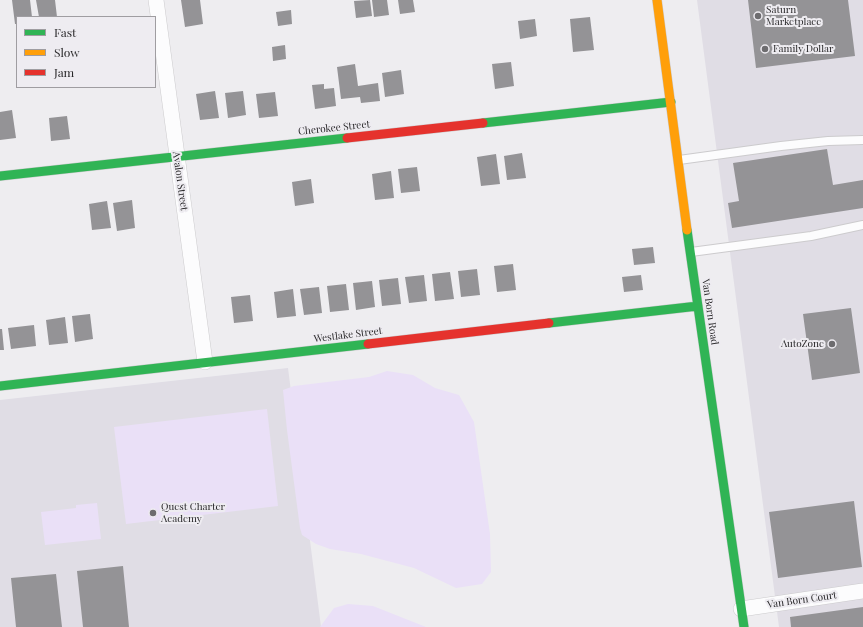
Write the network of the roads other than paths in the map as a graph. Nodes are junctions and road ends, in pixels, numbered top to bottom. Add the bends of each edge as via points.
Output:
1 (156, 0) edge
2 (657, 0) edge
3 (671, 102) junction
4 (863, 140) edge
5 (177, 156) junction
6 (678, 160) junction
7 (0, 176) edge
8 (863, 225) edge
9 (690, 252) junction
10 (698, 306) junction
11 (204, 362) junction
12 (0, 386) edge
13 (863, 591) edge
14 (741, 609) junction
15 (744, 627) edge

1 - 5 street, Avalon Street
2 - 3 street, Van Born Road
3 - 5 street, Cherokee Street
3 - 6 street, Van Born Road
4 - 6 lane via 789,145
5 - 7 street, Cherokee Street
5 - 11 street, Avalon Street
6 - 9 street, Van Born Road
8 - 9 lane via 811,236
9 - 10 street, Van Born Road
10 - 11 street, Westlake Street
10 - 14 street, Van Born Road
11 - 12 street, Westlake Street
13 - 14 street, Van Born Court
14 - 15 street, Van Born Road

